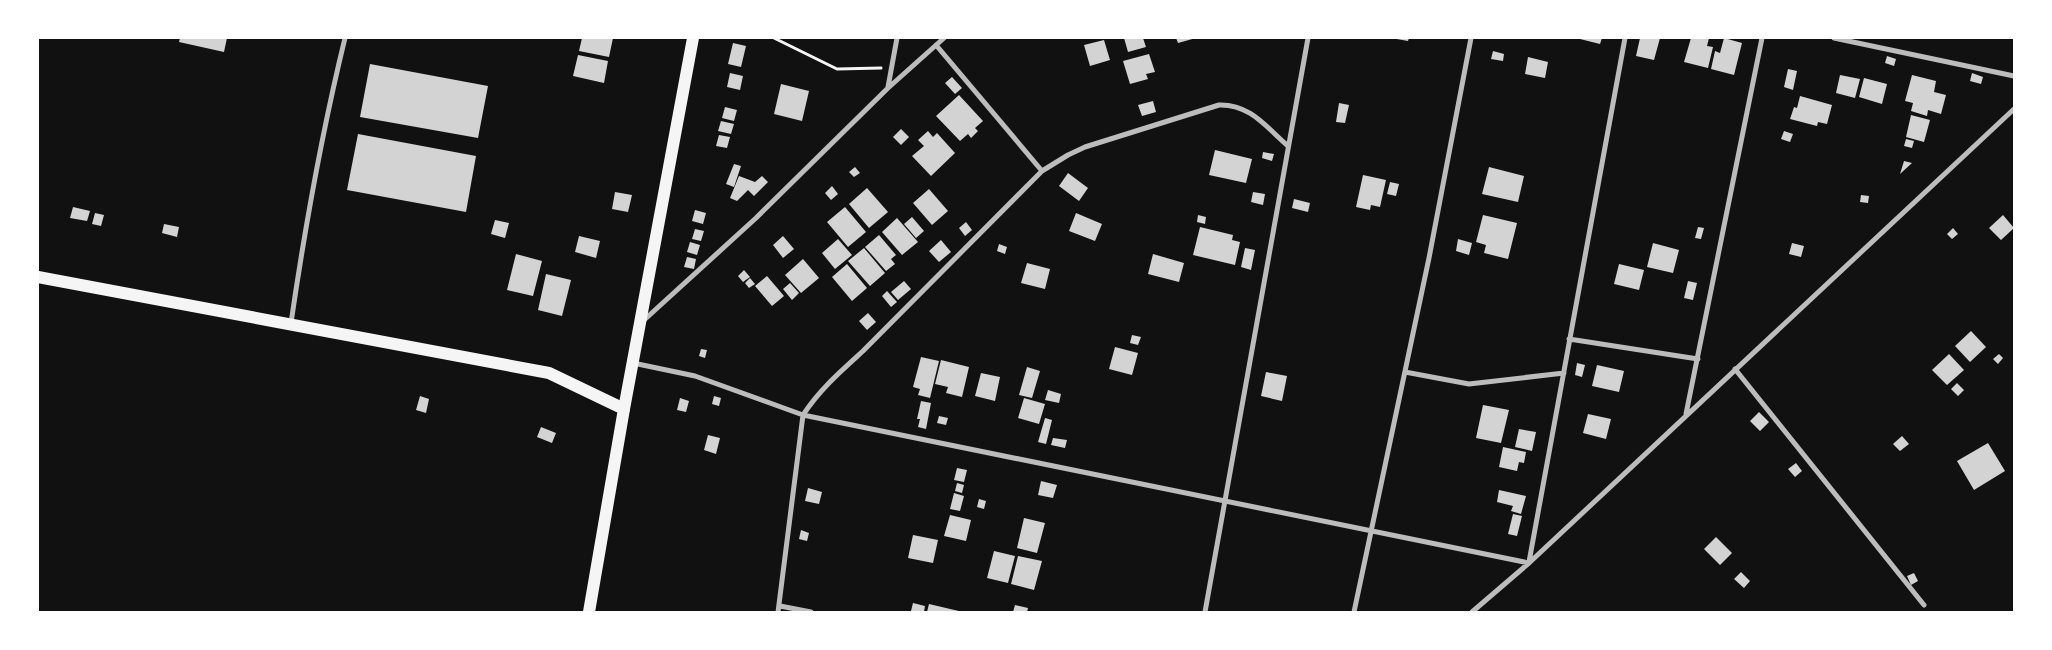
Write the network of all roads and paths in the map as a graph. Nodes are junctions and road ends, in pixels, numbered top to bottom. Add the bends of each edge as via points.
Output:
1 (345, 38) edge
2 (693, 38) edge
3 (774, 38) edge
4 (898, 38) edge
5 (944, 38) edge
6 (1308, 38) edge
7 (1470, 38) edge
8 (1625, 38) edge
9 (1762, 38) edge
10 (1834, 38) edge
11 (936, 45) junction
12 (892, 68) junction
13 (2014, 76) edge
14 (888, 88) junction
15 (2014, 109) edge
16 (1288, 146) junction
17 (1042, 171) junction
18 (38, 276) edge
19 (291, 324) junction
20 (639, 325) junction
21 (1570, 340) junction
22 (1698, 358) junction
23 (632, 362) junction
24 (1735, 369) junction
25 (1405, 372) junction
26 (1564, 373) junction
27 (624, 409) junction
28 (803, 415) junction
29 (1686, 415) junction
30 (1226, 502) junction
31 (1372, 532) junction
32 (1529, 563) junction
33 (1924, 605) dead end
34 (780, 606) junction
35 (589, 612) edge
36 (778, 612) edge
37 (811, 612) edge
38 (1205, 612) edge
39 (1354, 612) edge
40 (1472, 612) edge

1 - 19 street via 305,230
2 - 20 main road
3 - 12 path via 837,68
4 - 12 street
5 - 11 street
6 - 16 street
7 - 25 street via 1430,258
8 - 21 street
9 - 22 street
10 - 13 street
11 - 14 street
11 - 17 street
12 - 14 street
14 - 20 street via 756,218
15 - 24 street
16 - 17 street via 1246,109 1219,105 1085,147
16 - 30 street
17 - 28 street via 837,374
18 - 19 main road
19 - 27 main road via 549,373
20 - 23 main road
21 - 22 street
21 - 26 street
22 - 29 street
23 - 27 main road
23 - 28 street via 695,376
24 - 29 street
24 - 33 street
25 - 26 street via 1470,384
25 - 31 street
26 - 32 street
27 - 35 main road
28 - 30 street
28 - 34 street
29 - 32 street
30 - 31 street
30 - 38 street
31 - 32 street
31 - 39 street
32 - 40 street
34 - 36 street
34 - 37 street

